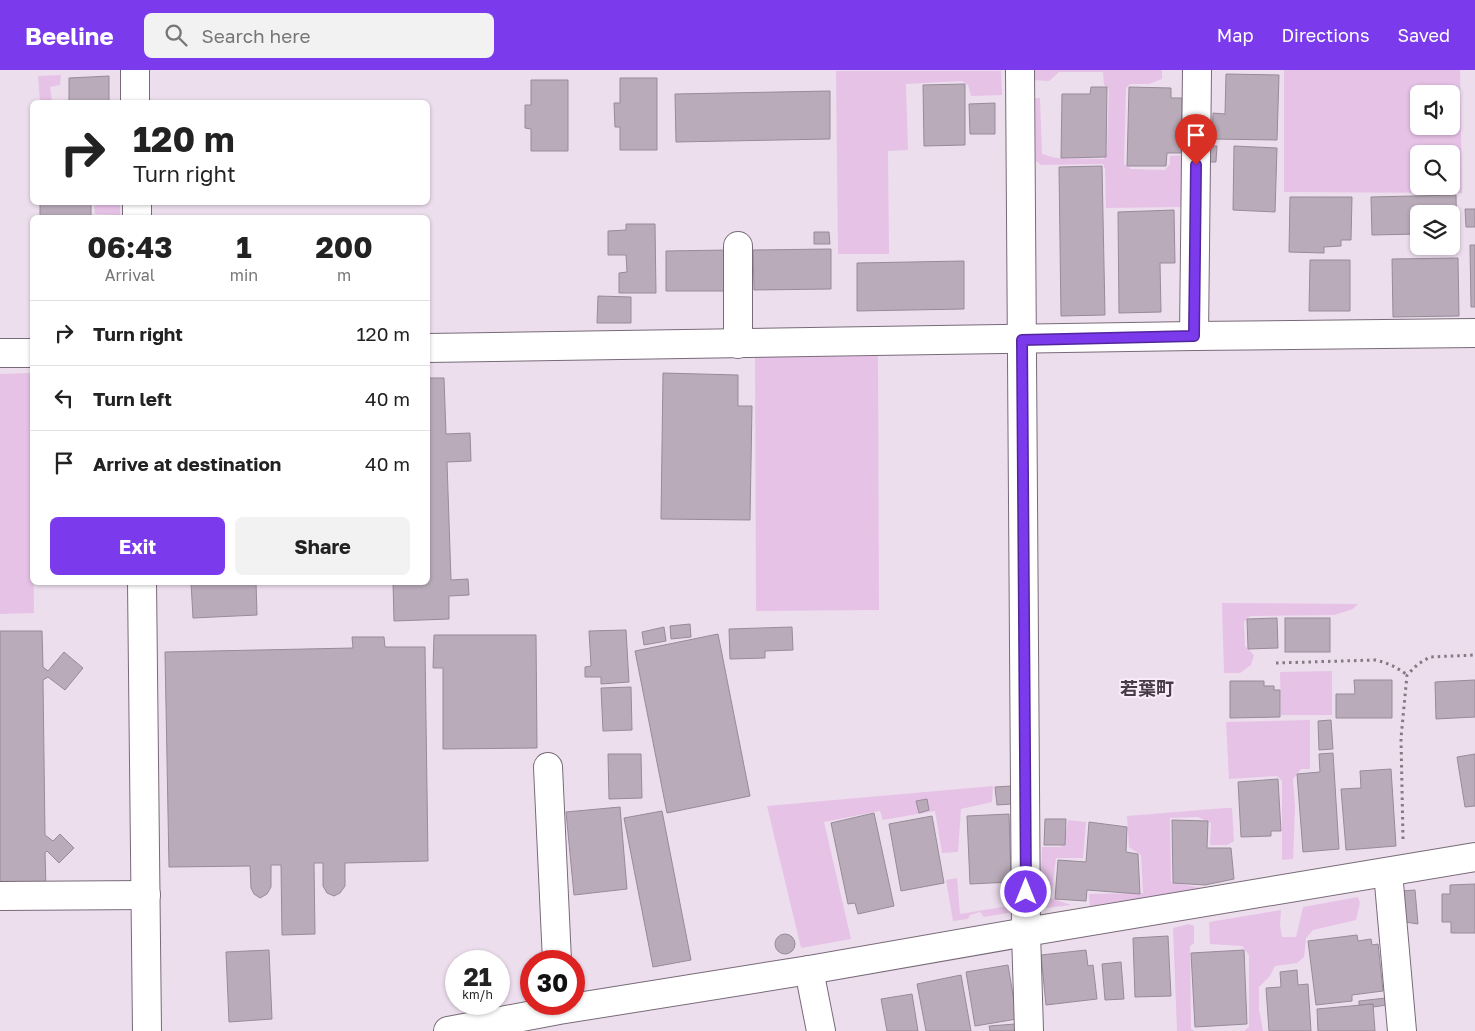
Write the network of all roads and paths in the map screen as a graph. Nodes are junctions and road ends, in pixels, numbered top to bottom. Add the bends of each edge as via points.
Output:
1 (135, 70) edge
2 (1020, 70) edge
3 (1197, 70) edge
4 (135, 100) edge
5 (738, 246) dead end
6 (1475, 333) edge
7 (1194, 336) junction
8 (1022, 340) junction
9 (738, 344) junction
10 (430, 348) edge
11 (0, 353) edge
12 (30, 353) edge
13 (142, 585) edge
14 (1475, 655) edge
15 (1276, 662) dead end
16 (1407, 675) junction
17 (548, 767) dead end
18 (1475, 857) edge
19 (1396, 871) junction
20 (146, 895) junction
21 (0, 896) edge
22 (1026, 932) junction
23 (556, 950) edge
24 (809, 970) junction
25 (585, 1010) edge
26 (559, 1015) edge
27 (147, 1031) edge
28 (448, 1031) edge
29 (821, 1031) edge
30 (1029, 1031) edge
31 (1402, 1031) edge

1 - 4 street
2 - 8 street
3 - 7 street
5 - 9 street
6 - 7 street
7 - 8 street
8 - 9 street
8 - 22 street
9 - 10 street
11 - 12 street
13 - 20 street
14 - 16 path via 1430,657
15 - 16 path via 1375,660 1388,662
16 - 19 path
17 - 23 street
18 - 19 street
19 - 22 street
19 - 31 street
20 - 21 street
20 - 27 street
22 - 24 street
22 - 30 street
24 - 25 street
24 - 29 street
26 - 28 street

